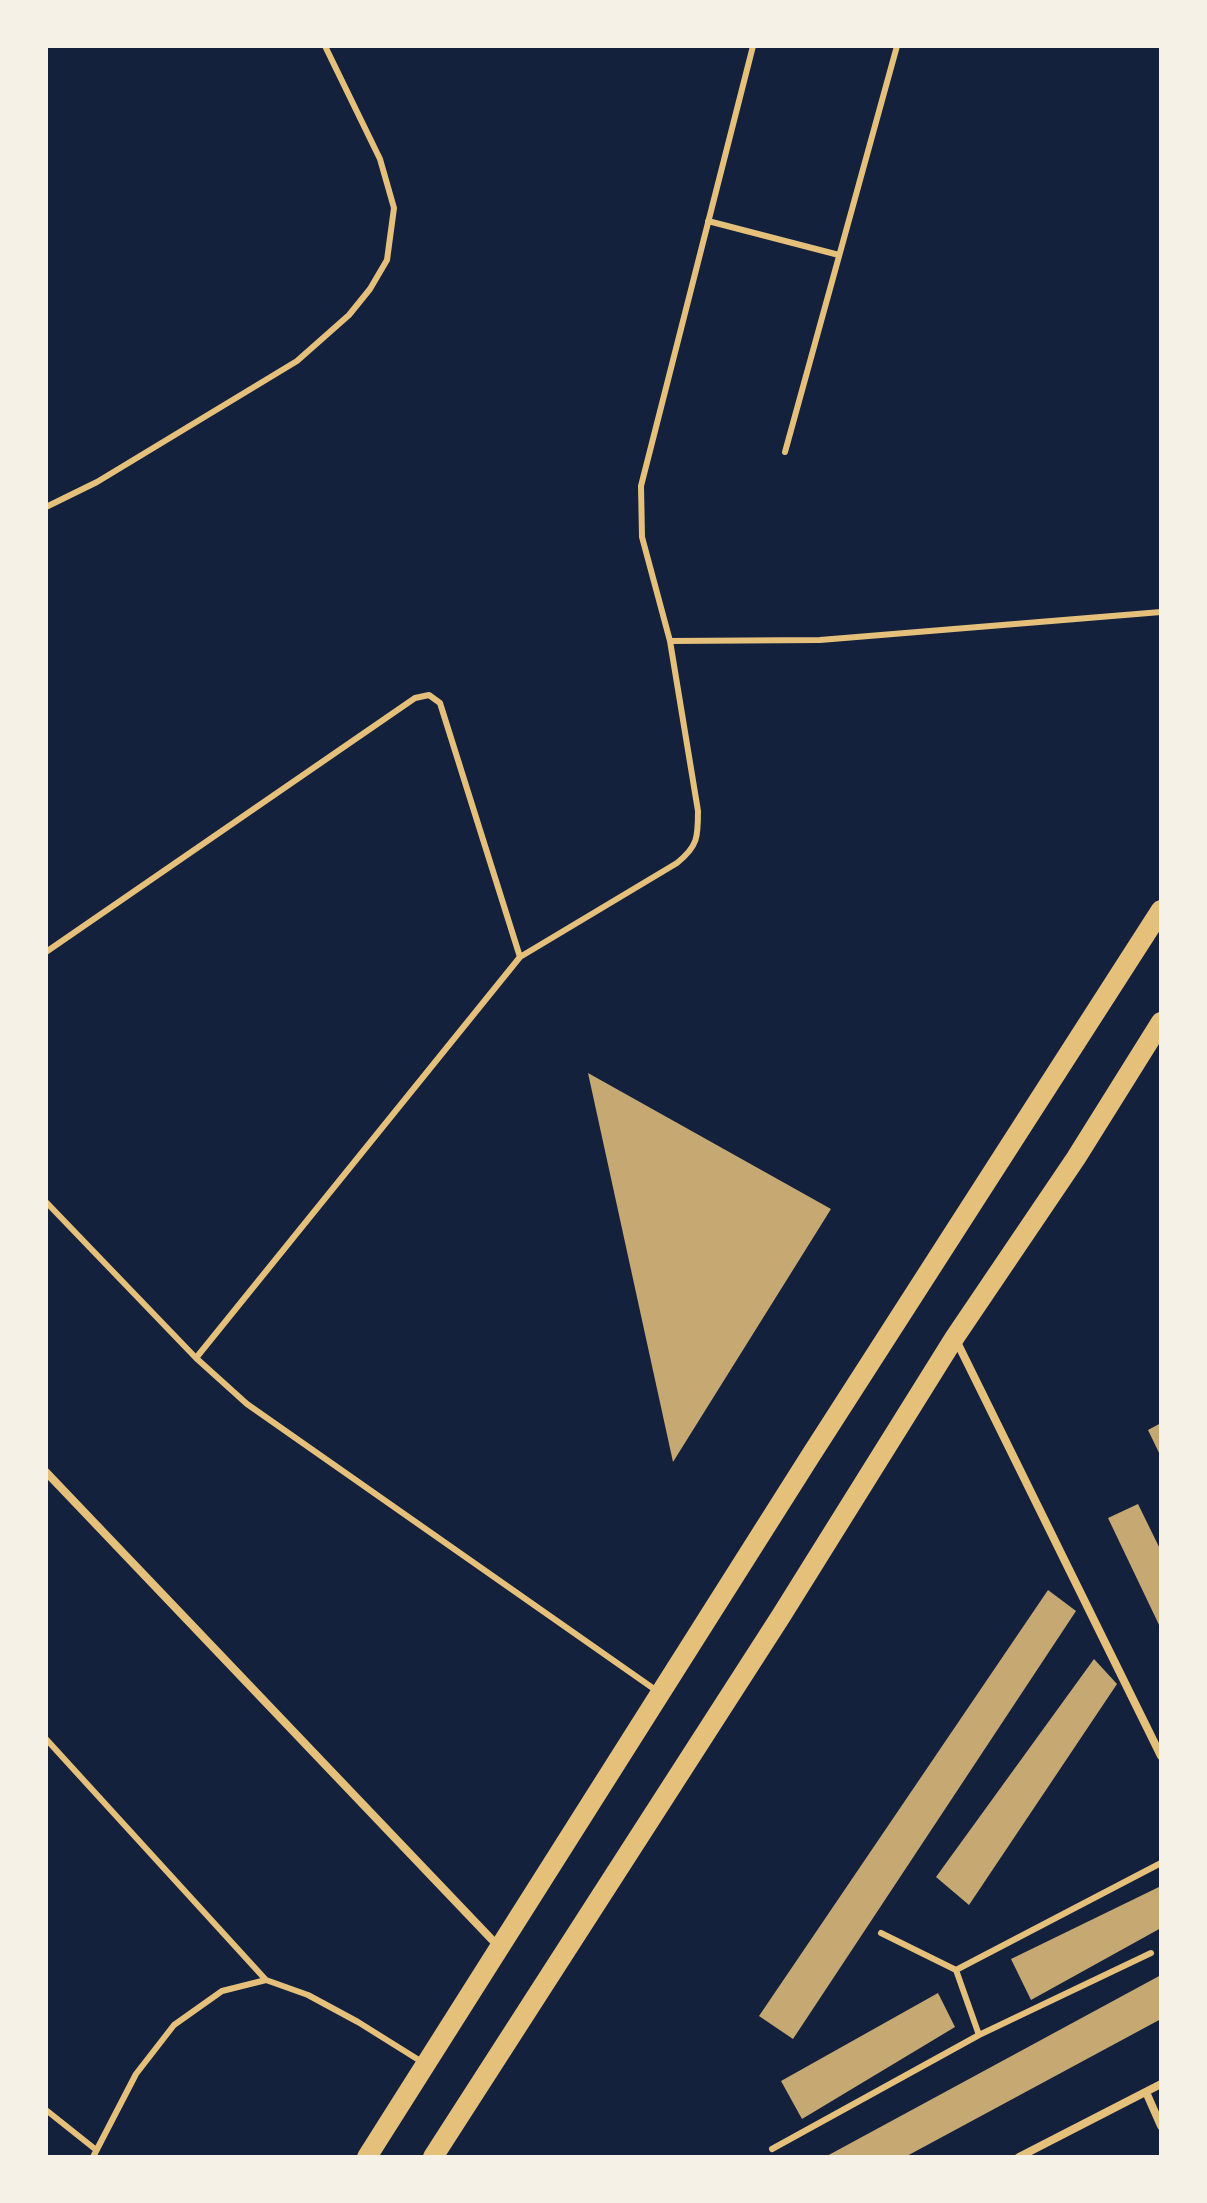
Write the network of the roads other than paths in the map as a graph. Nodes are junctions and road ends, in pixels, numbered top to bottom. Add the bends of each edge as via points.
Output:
1 (325, 46) edge
2 (753, 46) edge
3 (897, 46) edge
4 (708, 221) junction
5 (839, 255) junction
6 (785, 452) dead end
7 (46, 507) edge
8 (1161, 612) edge
9 (670, 641) junction
10 (1161, 910) edge
11 (46, 952) edge
12 (520, 957) junction
13 (1161, 1022) edge
14 (46, 1202) edge
15 (955, 1337) junction
16 (196, 1358) junction
17 (46, 1472) edge
18 (660, 1694) junction
19 (46, 1739) edge
20 (1161, 1756) edge
21 (1161, 1863) edge
22 (881, 1933) dead end
23 (500, 1948) junction
24 (1151, 1953) dead end
25 (956, 1970) junction
26 (266, 1980) junction
27 (979, 2035) junction
28 (426, 2064) junction
29 (1161, 2084) edge
30 (1146, 2092) junction
31 (46, 2110) edge
32 (1161, 2126) edge
33 (95, 2149) junction
34 (772, 2149) dead end
35 (93, 2157) edge
36 (367, 2157) edge
37 (433, 2157) edge
38 (1019, 2157) edge

1 - 7 lane via 380,159 394,208 387,260 370,289 297,361 97,482
2 - 4 lane
3 - 5 lane
4 - 5 lane
4 - 9 lane via 641,486 642,537
5 - 6 lane
8 - 9 lane via 820,640
9 - 12 lane via 698,811 696,843 677,863
10 - 18 main road
11 - 12 lane via 415,698 429,695 440,703
12 - 16 lane
13 - 15 main road
14 - 16 lane
15 - 20 street
15 - 37 main road
16 - 18 lane via 247,1404
17 - 23 street
18 - 23 main road
19 - 26 lane
21 - 25 lane
22 - 25 lane
23 - 28 main road
24 - 27 lane
25 - 27 lane
26 - 28 lane via 308,1995
26 - 33 lane via 222,1991 174,2025 136,2074
27 - 34 lane
28 - 36 main road
29 - 30 street
30 - 32 street
30 - 38 street
31 - 33 lane
33 - 35 lane

